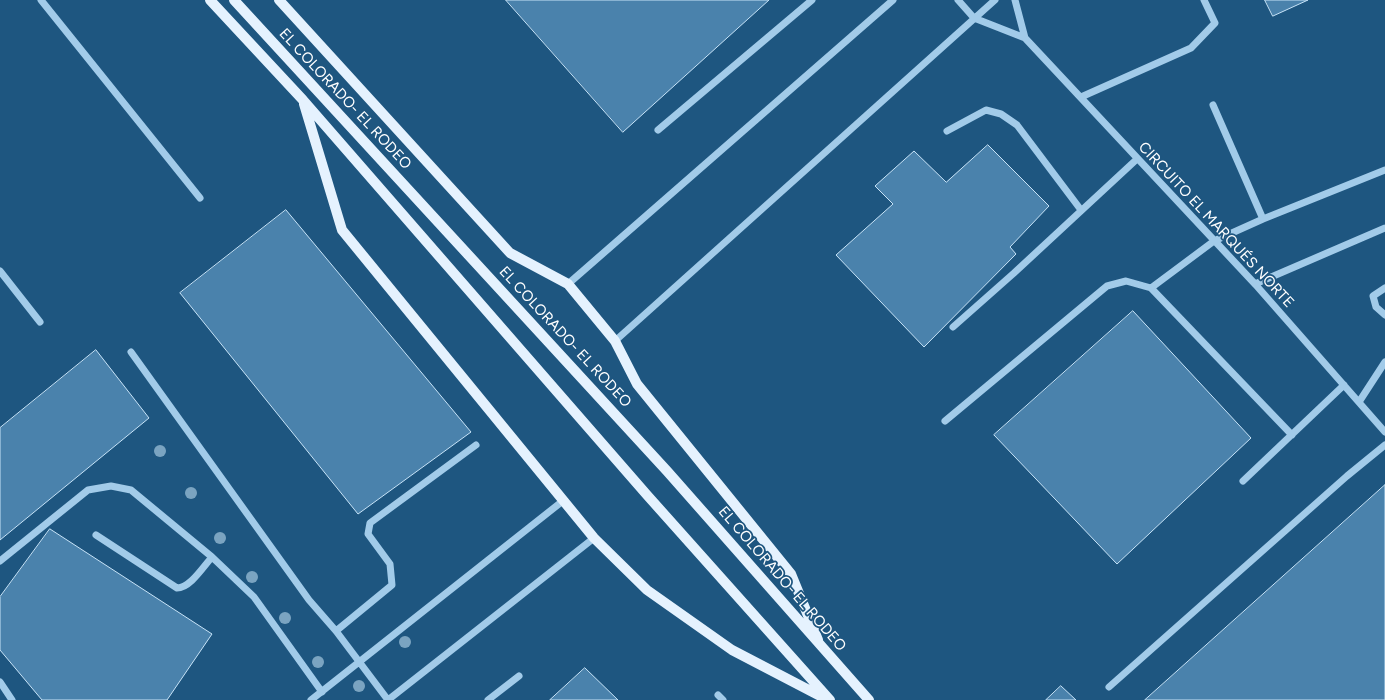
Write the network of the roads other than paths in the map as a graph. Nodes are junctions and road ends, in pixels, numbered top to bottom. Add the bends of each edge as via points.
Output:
1 (41, 0) edge
2 (210, 0) edge
3 (234, 0) edge
4 (279, 0) edge
5 (812, 0) edge
6 (893, 0) edge
7 (958, 0) edge
8 (995, 0) edge
9 (1015, 0) edge
10 (1204, 0) edge
11 (974, 18) junction
12 (1025, 38) junction
13 (1081, 97) junction
14 (303, 100) junction
15 (1213, 105) dead end
16 (658, 130) dead end
17 (948, 132) dead end
18 (1137, 159) junction
19 (1385, 170) edge
20 (200, 198) dead end
21 (1081, 210) junction
22 (1263, 218) junction
23 (1385, 228) edge
24 (1214, 241) junction
25 (0, 271) edge
26 (568, 284) junction
27 (1255, 284) junction
28 (1151, 288) junction
29 (1385, 288) edge
30 (1385, 315) edge
31 (40, 322) dead end
32 (953, 326) dead end
33 (615, 341) junction
34 (131, 352) dead end
35 (1385, 362) edge
36 (1344, 385) junction
37 (1359, 402) junction
38 (945, 421) dead end
39 (1385, 432) edge
40 (1292, 435) junction
41 (476, 445) dead end
42 (1385, 445) edge
43 (1243, 481) dead end
44 (564, 500) junction
45 (96, 535) dead end
46 (594, 538) junction
47 (212, 557) junction
48 (0, 562) edge
49 (336, 630) junction
50 (821, 647) junction
51 (360, 662) junction
52 (519, 676) dead end
53 (0, 682) edge
54 (1109, 687) dead end
55 (322, 692) junction
56 (12, 700) edge
57 (311, 700) edge
58 (388, 700) edge
59 (488, 700) edge
60 (829, 700) edge
61 (869, 700) edge

1 - 20 street
2 - 14 main road
3 - 50 main road, EL COLORADO- EL RODEO via 668,471
4 - 26 main road via 510,252
5 - 16 street
6 - 26 street
7 - 11 street, CIRCUITO EL MARQUÉS NORTE
8 - 11 street
9 - 12 street, CIRCUITO EL MARQUÉS NORTE
10 - 13 street via 1215,23 1191,48
11 - 12 street, CIRCUITO EL MARQUÉS NORTE
11 - 33 street
12 - 13 street, CIRCUITO EL MARQUÉS NORTE
13 - 18 street, CIRCUITO EL MARQUÉS NORTE
14 - 44 main road via 342,230
14 - 60 main road
15 - 22 street
17 - 21 street via 986,110 1001,114 1017,125
18 - 21 street
18 - 24 street, CIRCUITO EL MARQUÉS NORTE
19 - 22 street
21 - 32 street
22 - 24 street
23 - 27 street
24 - 27 street, CIRCUITO EL MARQUÉS NORTE
24 - 28 street
25 - 31 street
26 - 33 main road
27 - 36 street, CIRCUITO EL MARQUÉS NORTE
28 - 38 street via 1126,281 1107,286
28 - 40 street
29 - 30 street via 1373,296 1376,307
33 - 50 main road via 638,384 791,574
34 - 49 street via 309,600
35 - 37 street
36 - 37 street, CIRCUITO EL MARQUÉS NORTE
36 - 40 street
37 - 39 street, CIRCUITO EL MARQUÉS NORTE
40 - 43 street
41 - 49 street via 370,523 368,534 390,564 392,585
42 - 54 street via 1346,476
44 - 46 main road
44 - 51 street
45 - 47 street via 177,588 183,588 188,584
46 - 58 street
46 - 60 main road via 647,590 732,650
47 - 48 street via 131,490 111,486 88,490
47 - 55 street via 254,597
49 - 51 street
50 - 61 main road, EL COLORADO- EL RODEO
51 - 55 street
51 - 58 street
52 - 59 street
53 - 56 street
55 - 57 street

